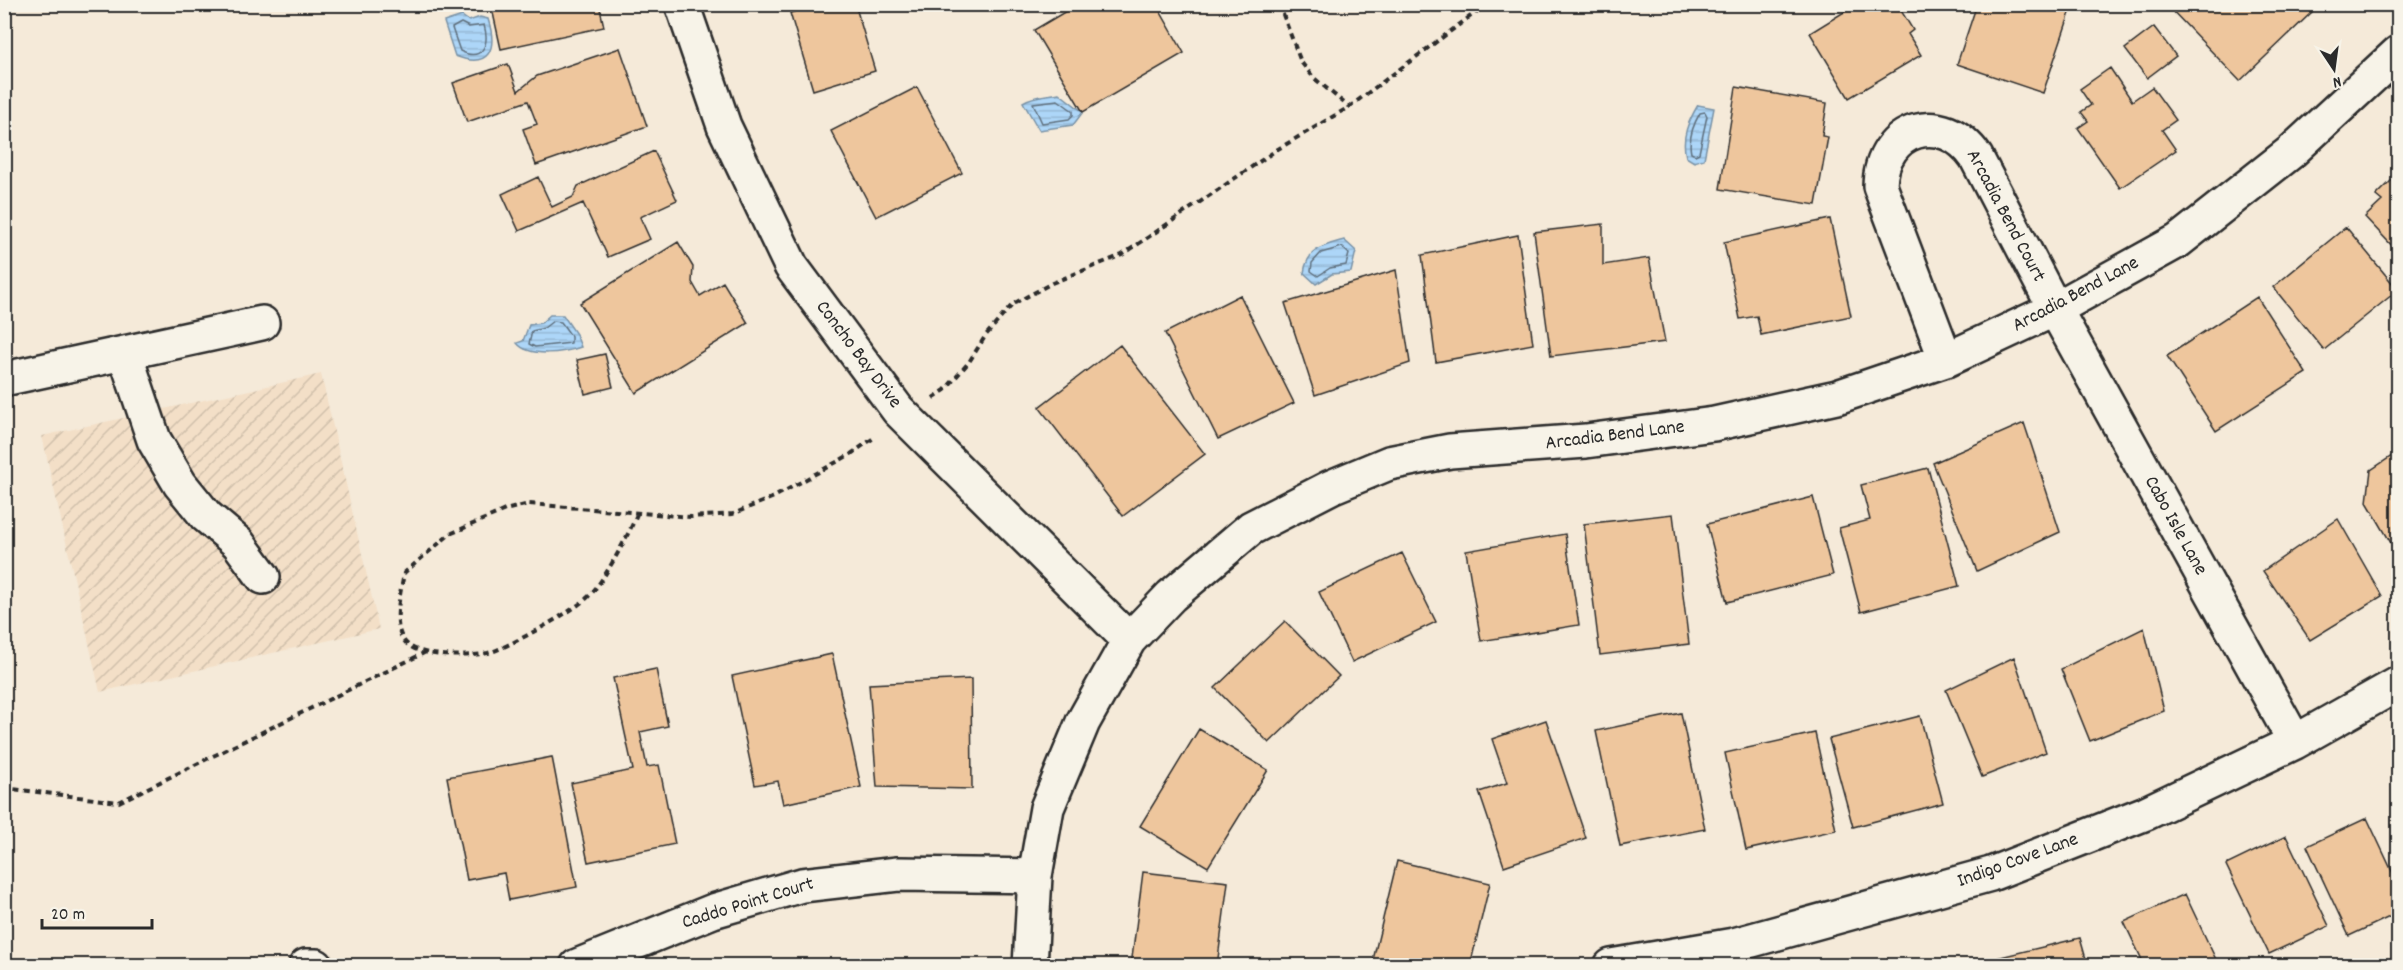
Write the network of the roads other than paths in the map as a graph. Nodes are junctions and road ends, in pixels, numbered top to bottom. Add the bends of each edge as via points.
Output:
1 (682, 4) edge
2 (2398, 52) edge
3 (2055, 309) junction
4 (262, 323) dead end
5 (124, 354) junction
6 (1946, 360) junction
7 (4, 379) edge
8 (263, 577) dead end
9 (1129, 640) junction
10 (2398, 684) edge
11 (2295, 742) junction
12 (1035, 876) junction
13 (306, 966) edge
14 (316, 966) edge
15 (577, 966) edge
16 (1030, 966) edge
17 (1611, 966) edge

1 - 9 street, Concho Bay Drive via 724,126 791,266 905,417
2 - 3 street, Arcadia Bend Lane via 2291,152 2178,241
3 - 6 street, Arcadia Bend Lane
3 - 6 street, Arcadia Bend Court via 1967,144 1939,130 1908,134 1886,156 1880,186
3 - 11 street, Cabo Isle Lane
4 - 5 street
5 - 7 street
5 - 8 street via 154,440 180,484 206,516 238,543
6 - 9 street, Arcadia Bend Lane via 1837,397 1714,424 1586,441 1450,451 1389,463 1331,487 1251,528 1171,596
9 - 12 street, Arcadia Bend Lane via 1083,722 1047,808
10 - 11 street, Indigo Cove Lane
11 - 17 street, Indigo Cove Lane via 2146,813 1991,874 1734,945
12 - 15 street, Caddo Point Court via 898,874 802,885 713,911
12 - 16 street, Arcadia Bend Lane
13 - 14 street

